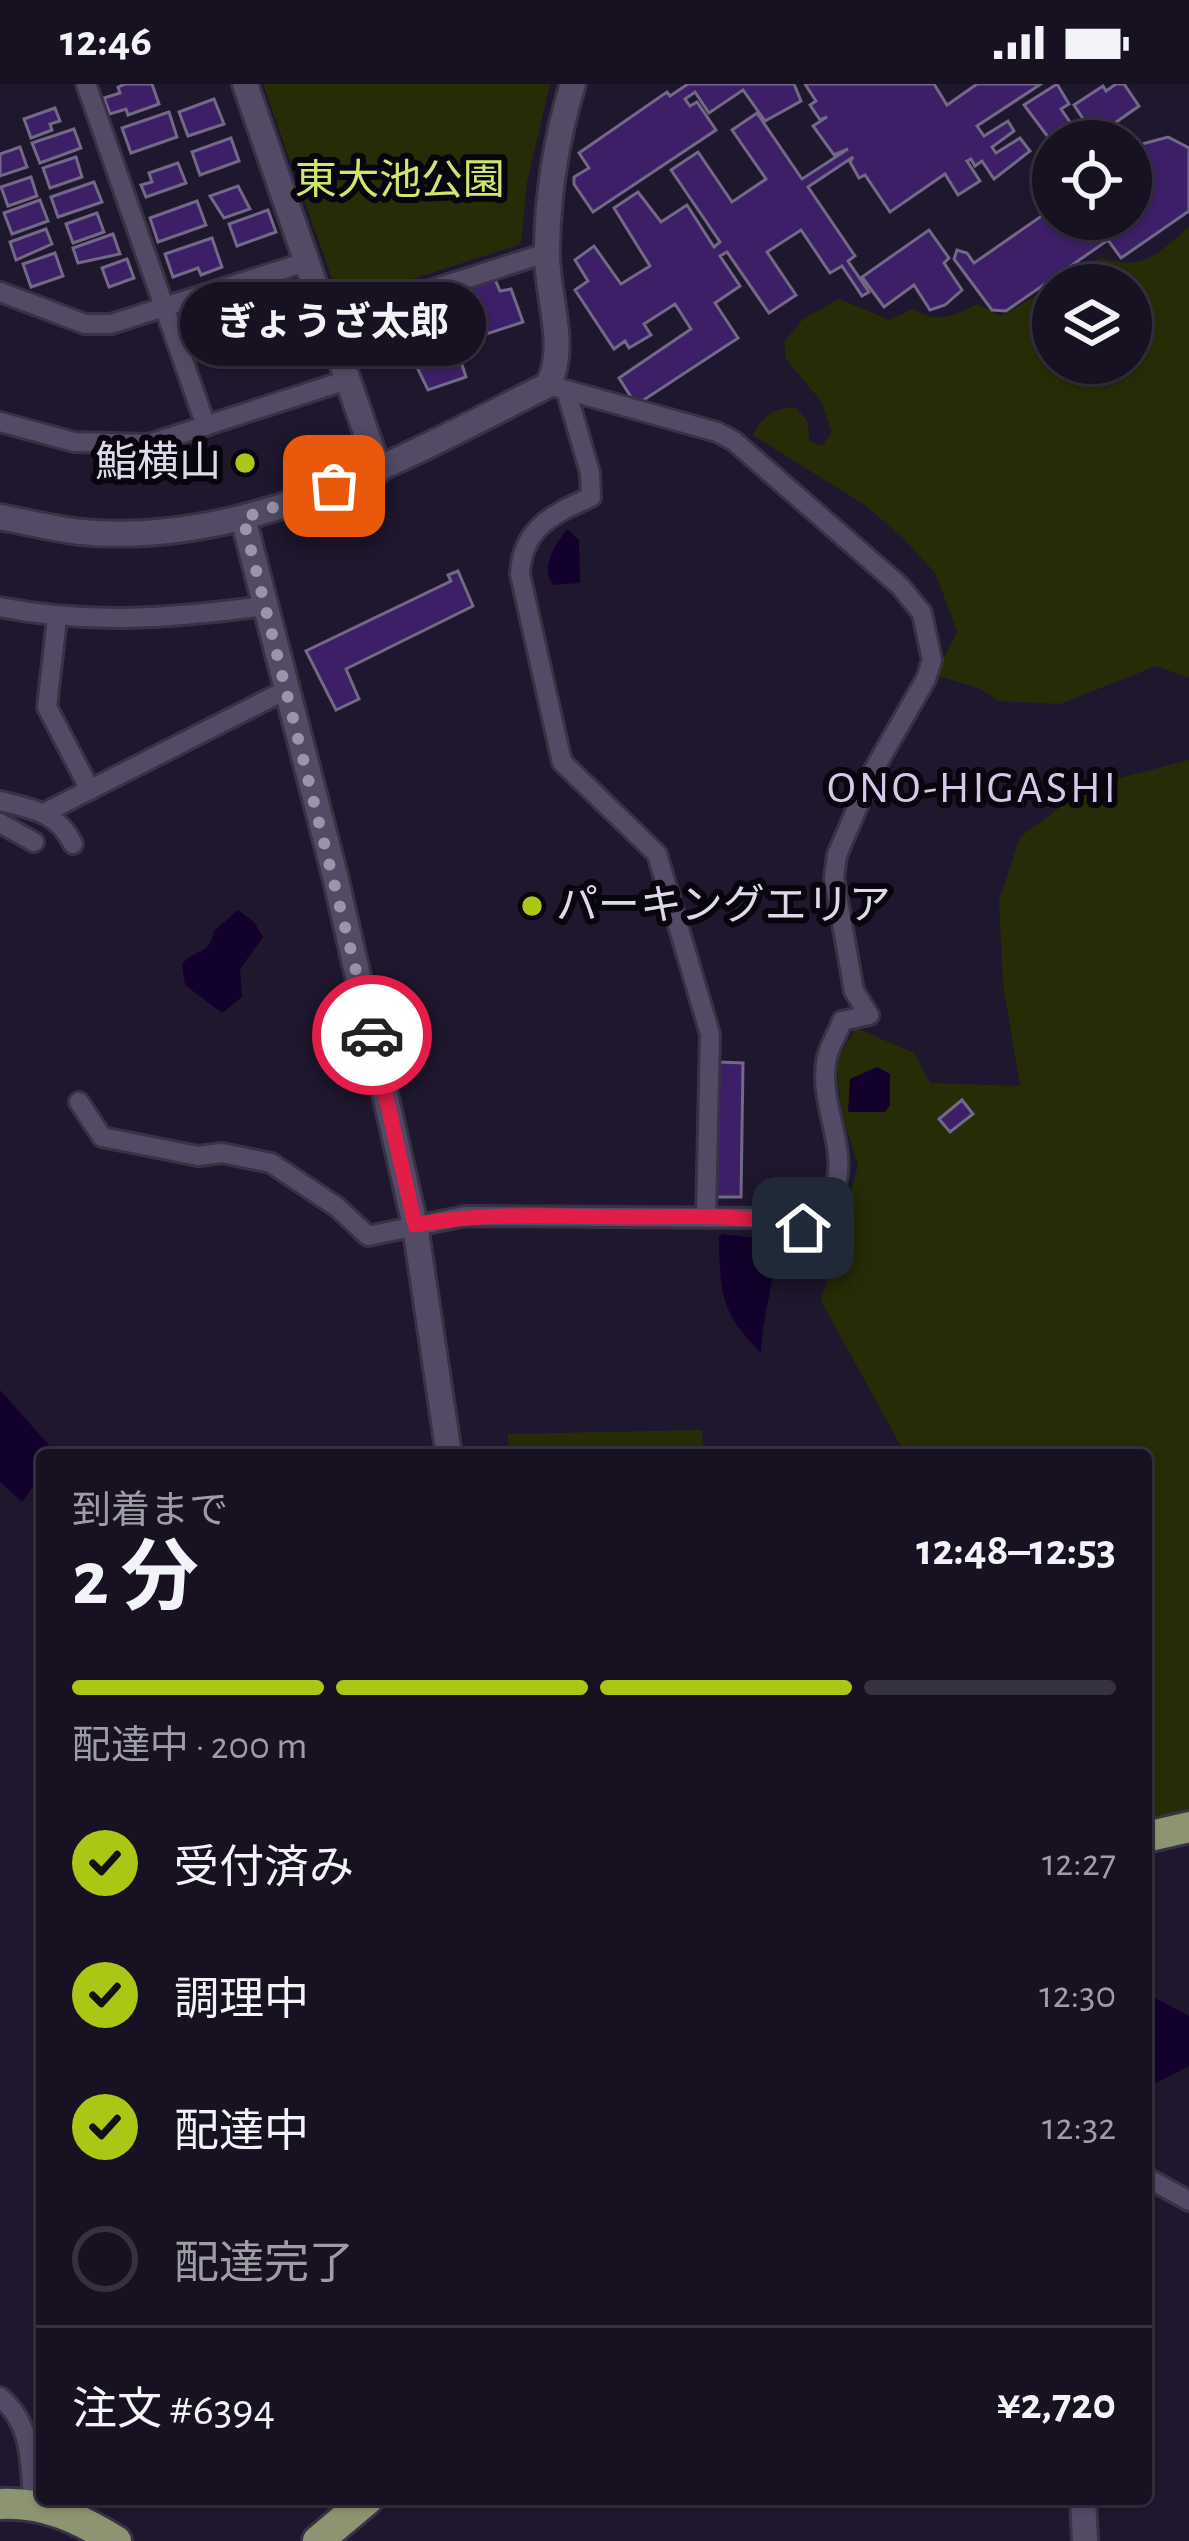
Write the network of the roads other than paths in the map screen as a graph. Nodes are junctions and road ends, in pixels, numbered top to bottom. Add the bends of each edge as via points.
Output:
1 (86, 84) edge
2 (245, 84) edge
3 (573, 84) edge
4 (546, 253) junction
5 (306, 262) junction
6 (0, 292) edge
7 (166, 310) junction
8 (327, 323) junction
9 (347, 380) junction
10 (557, 387) junction
11 (0, 422) edge
12 (206, 426) junction
13 (379, 470) junction
14 (0, 517) edge
15 (243, 518) junction
16 (265, 606) junction
17 (0, 607) edge
18 (57, 618) junction
19 (286, 690) junction
20 (90, 790) junction
21 (0, 801) edge
22 (46, 812) junction
23 (0, 823) edge
24 (34, 842) dead end
25 (74, 844) dead end
26 (79, 1102) dead end
27 (706, 1217) junction
28 (415, 1225) junction
29 (448, 1449) edge
30 (1189, 1827) edge
31 (1152, 1836) edge
32 (1152, 2179) edge
33 (1189, 2201) edge
34 (0, 2397) edge
35 (33, 2503) junction
36 (0, 2504) edge
37 (36, 2504) edge
38 (38, 2505) edge
39 (361, 2505) edge
40 (1083, 2505) edge
41 (116, 2541) edge
42 (317, 2541) edge
43 (1085, 2541) edge

1 - 7 street
2 - 5 street
3 - 4 street via 553,148
4 - 8 street
4 - 10 street
5 - 7 street
5 - 8 street
6 - 7 street via 85,324
7 - 12 street
8 - 9 street
9 - 12 street
9 - 13 street
10 - 13 street
10 - 27 street via 590,473 591,497 532,531 520,574 562,762 657,854 710,1034
10 - 27 street via 734,441 900,586 922,613 932,660 836,855 854,991 869,1015 842,1022 826,1060 834,1190 803,1228
11 - 12 street via 116,445
13 - 15 street
14 - 15 street via 83,532
15 - 16 street
16 - 18 street via 166,620
16 - 19 street
17 - 18 street
18 - 20 street via 47,707
19 - 20 street
19 - 28 street
20 - 22 street
21 - 22 street
22 - 25 street
23 - 24 street
26 - 28 street via 102,1136 271,1163 368,1235
27 - 28 street via 465,1216
28 - 29 street
30 - 31 main road
32 - 33 street
34 - 35 street via 28,2438
35 - 36 main road
35 - 37 main road
38 - 41 main road
39 - 42 main road
40 - 43 street

